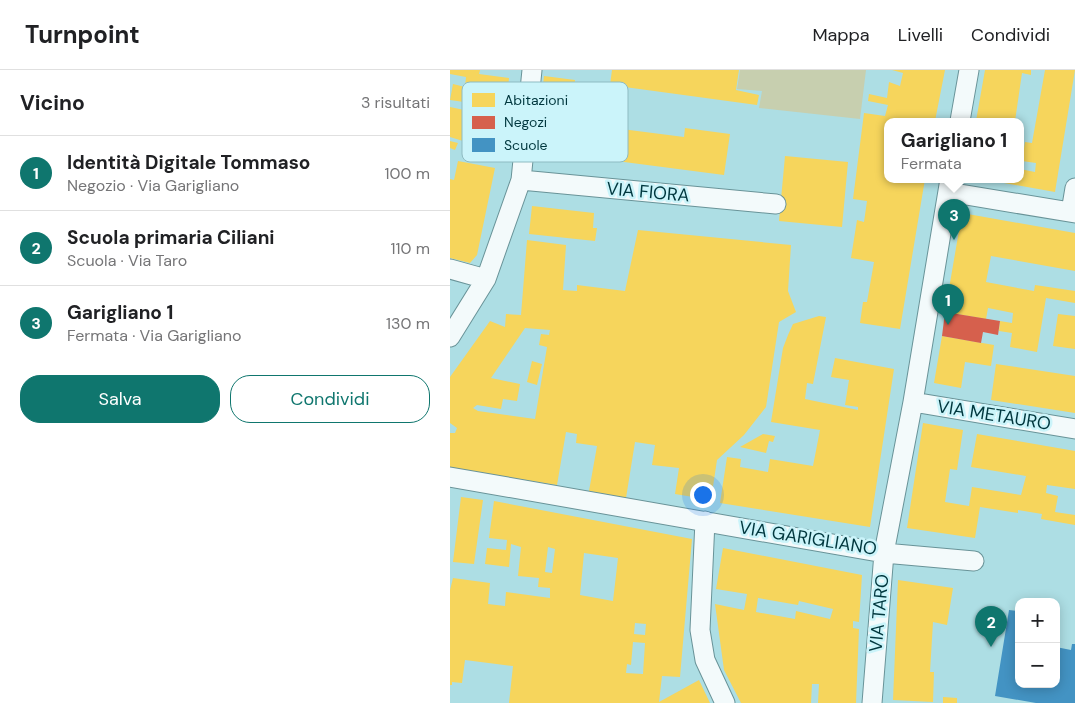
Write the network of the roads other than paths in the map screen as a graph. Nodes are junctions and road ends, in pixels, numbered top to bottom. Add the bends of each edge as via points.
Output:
1 (969, 70) edge
2 (961, 118) edge
3 (523, 162) edge
4 (521, 180) junction
5 (949, 185) edge
6 (1075, 188) edge
7 (776, 204) dead end
8 (1073, 213) edge
9 (450, 269) edge
10 (486, 278) junction
11 (450, 337) edge
12 (913, 402) junction
13 (1075, 429) edge
14 (450, 477) edge
15 (705, 521) junction
16 (884, 553) junction
17 (974, 561) dead end
18 (725, 703) edge
19 (872, 703) edge

1 - 2 street
3 - 4 street
4 - 7 street, VIA FIORA
4 - 10 street
5 - 8 street
5 - 12 street, VIA GARIGLIANO
6 - 8 street
9 - 10 street
10 - 11 street
12 - 13 street, VIA METAURO
12 - 16 street, VIA GARIGLIANO
14 - 15 street, VIA GARIGLIANO
15 - 16 street, VIA GARIGLIANO
15 - 18 street via 700,630 705,660
16 - 17 street, VIA TARO
16 - 19 street, VIA TARO

